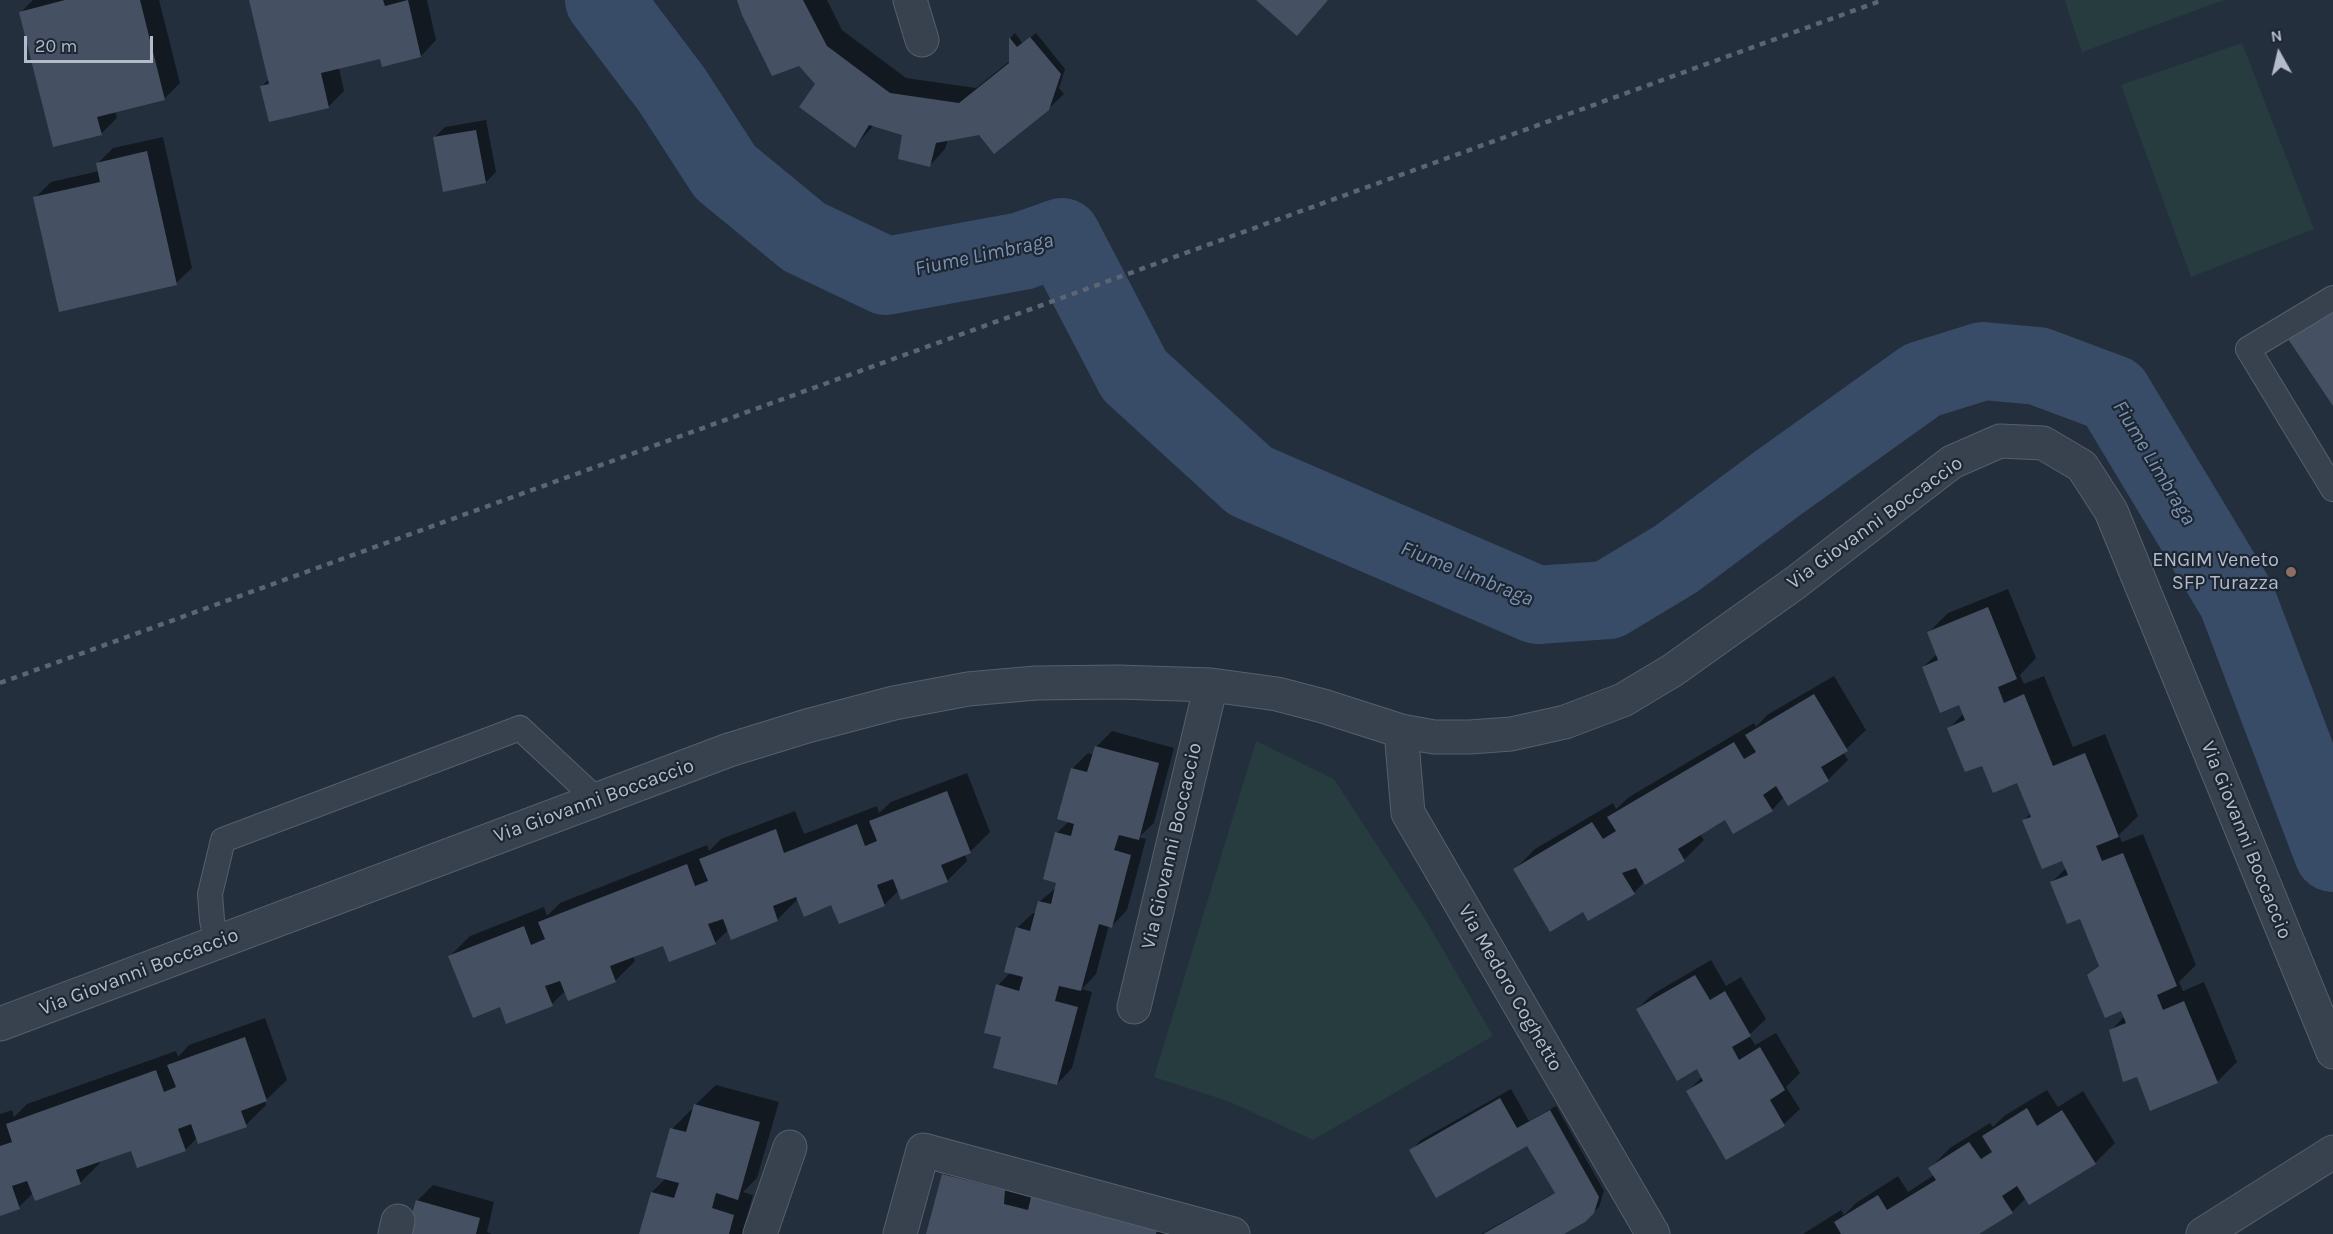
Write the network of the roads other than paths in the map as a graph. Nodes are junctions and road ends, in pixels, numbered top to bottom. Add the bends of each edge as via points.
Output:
1 (909, 0) edge
2 (922, 40) dead end
3 (2333, 298) edge
4 (2333, 489) edge
5 (1211, 685) junction
6 (1401, 731) junction
7 (596, 799) junction
8 (217, 943) junction
9 (1134, 1007) dead end
10 (0, 1024) edge
11 (2333, 1052) edge
12 (790, 1147) dead end
13 (2333, 1152) edge
14 (1646, 1232) edge
15 (760, 1234) edge
16 (900, 1234) edge
17 (1233, 1234) edge
18 (2203, 1234) edge

1 - 2 street
3 - 4 lane via 2248,349
5 - 6 street, Via Giovanni Boccaccio via 1276,694
5 - 7 street, Via Giovanni Boccaccio via 1048,683 968,689 807,726
5 - 9 street, Via Giovanni Boccaccio
6 - 11 street, Via Giovanni Boccaccio via 1470,738 1510,734 1565,722 1623,700 1673,670 1786,589 1952,462 2000,441 2043,443 2082,466 2111,511
6 - 14 street, Via Medoro Coghetto via 1408,813
7 - 8 street, Via Giovanni Boccaccio
7 - 8 lane via 520,728 223,840 210,894
8 - 10 street, Via Giovanni Boccaccio
12 - 15 street
13 - 18 street
16 - 17 street via 923,1150

